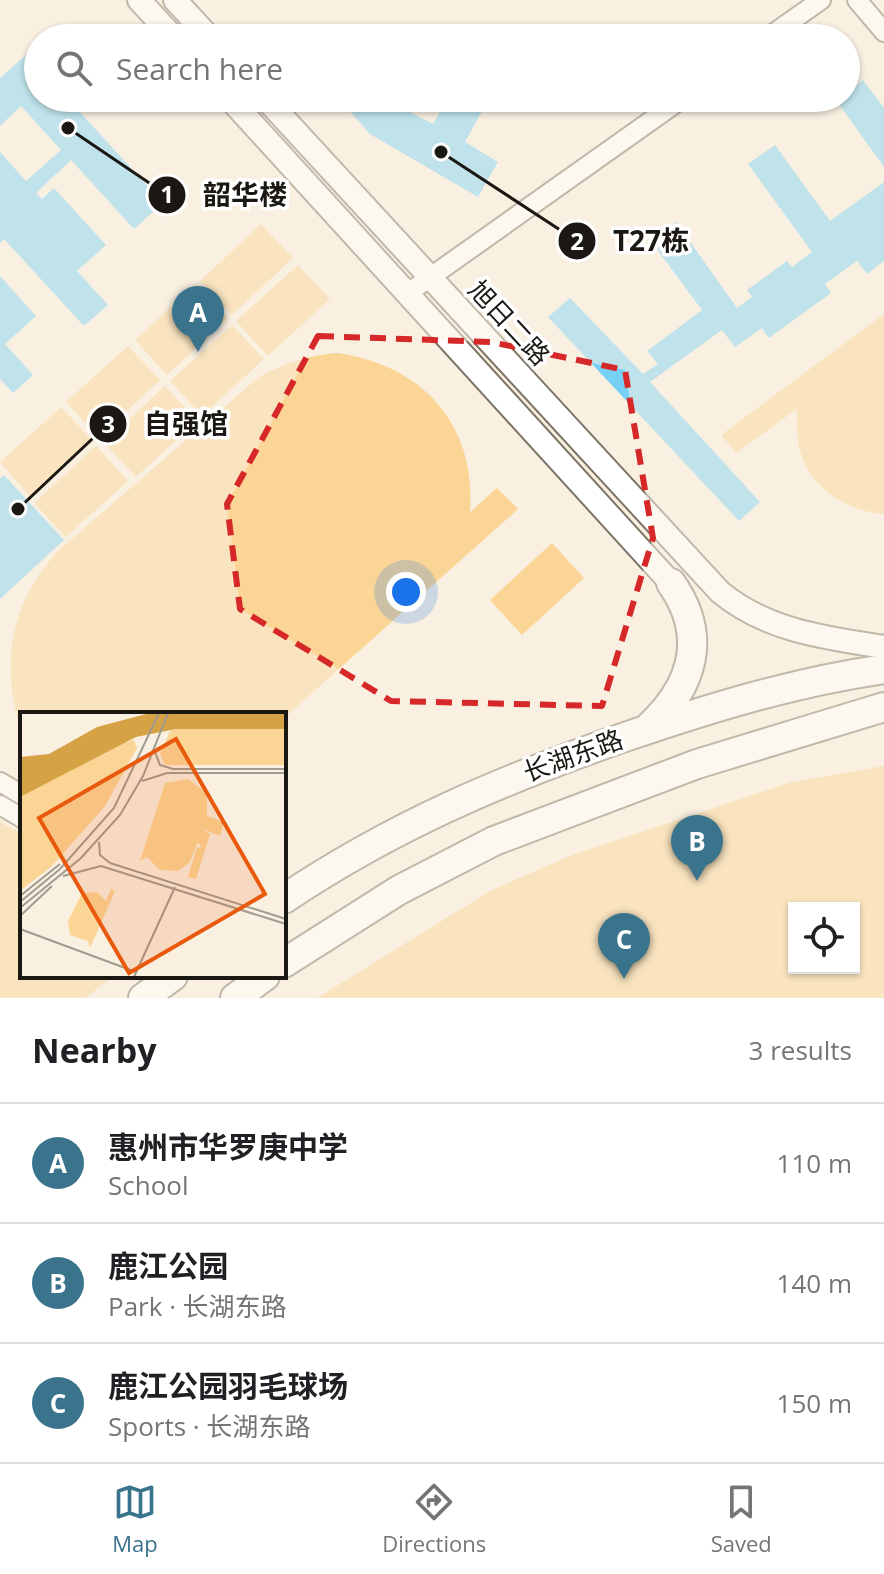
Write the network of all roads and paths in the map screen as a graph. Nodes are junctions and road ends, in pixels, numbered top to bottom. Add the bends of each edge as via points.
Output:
1 (139, 0) edge
2 (175, 0) edge
3 (821, 0) edge
4 (857, 0) edge
5 (161, 24) edge
6 (197, 24) edge
7 (787, 24) edge
8 (884, 32) edge
9 (242, 112) edge
10 (278, 112) edge
11 (663, 112) edge
12 (430, 277) junction
13 (408, 293) junction
14 (671, 583) joint
15 (884, 647) edge
16 (884, 669) edge
17 (884, 707) edge
18 (884, 724) edge
19 (646, 730) junction
20 (779, 737) junction
21 (0, 782) edge
22 (20, 794) edge
23 (0, 805) edge
24 (20, 817) edge
25 (290, 891) edge
26 (286, 962) edge
27 (145, 978) edge
28 (170, 978) edge
29 (262, 978) edge
30 (140, 998) edge
31 (235, 998) edge

1 - 5 street
2 - 6 street
3 - 7 street
4 - 8 street
9 - 13 street, 旭日二路
10 - 12 street, 旭日二路
11 - 12 street
12 - 13 street
12 - 15 street, 旭日二路 via 738,606 771,623 817,636
13 - 14 street, 旭日二路
14 - 19 main road via 690,621 693,657 680,686
16 - 19 main road, 长湖东路 via 757,694
17 - 20 main road, 长湖东路
18 - 20 main road, 长湖东路
19 - 25 main road, 长湖东路 via 457,800
20 - 26 main road, 长湖东路 via 494,841 389,896
21 - 22 street
23 - 24 street
27 - 30 main road
28 - 30 main road
29 - 31 main road

